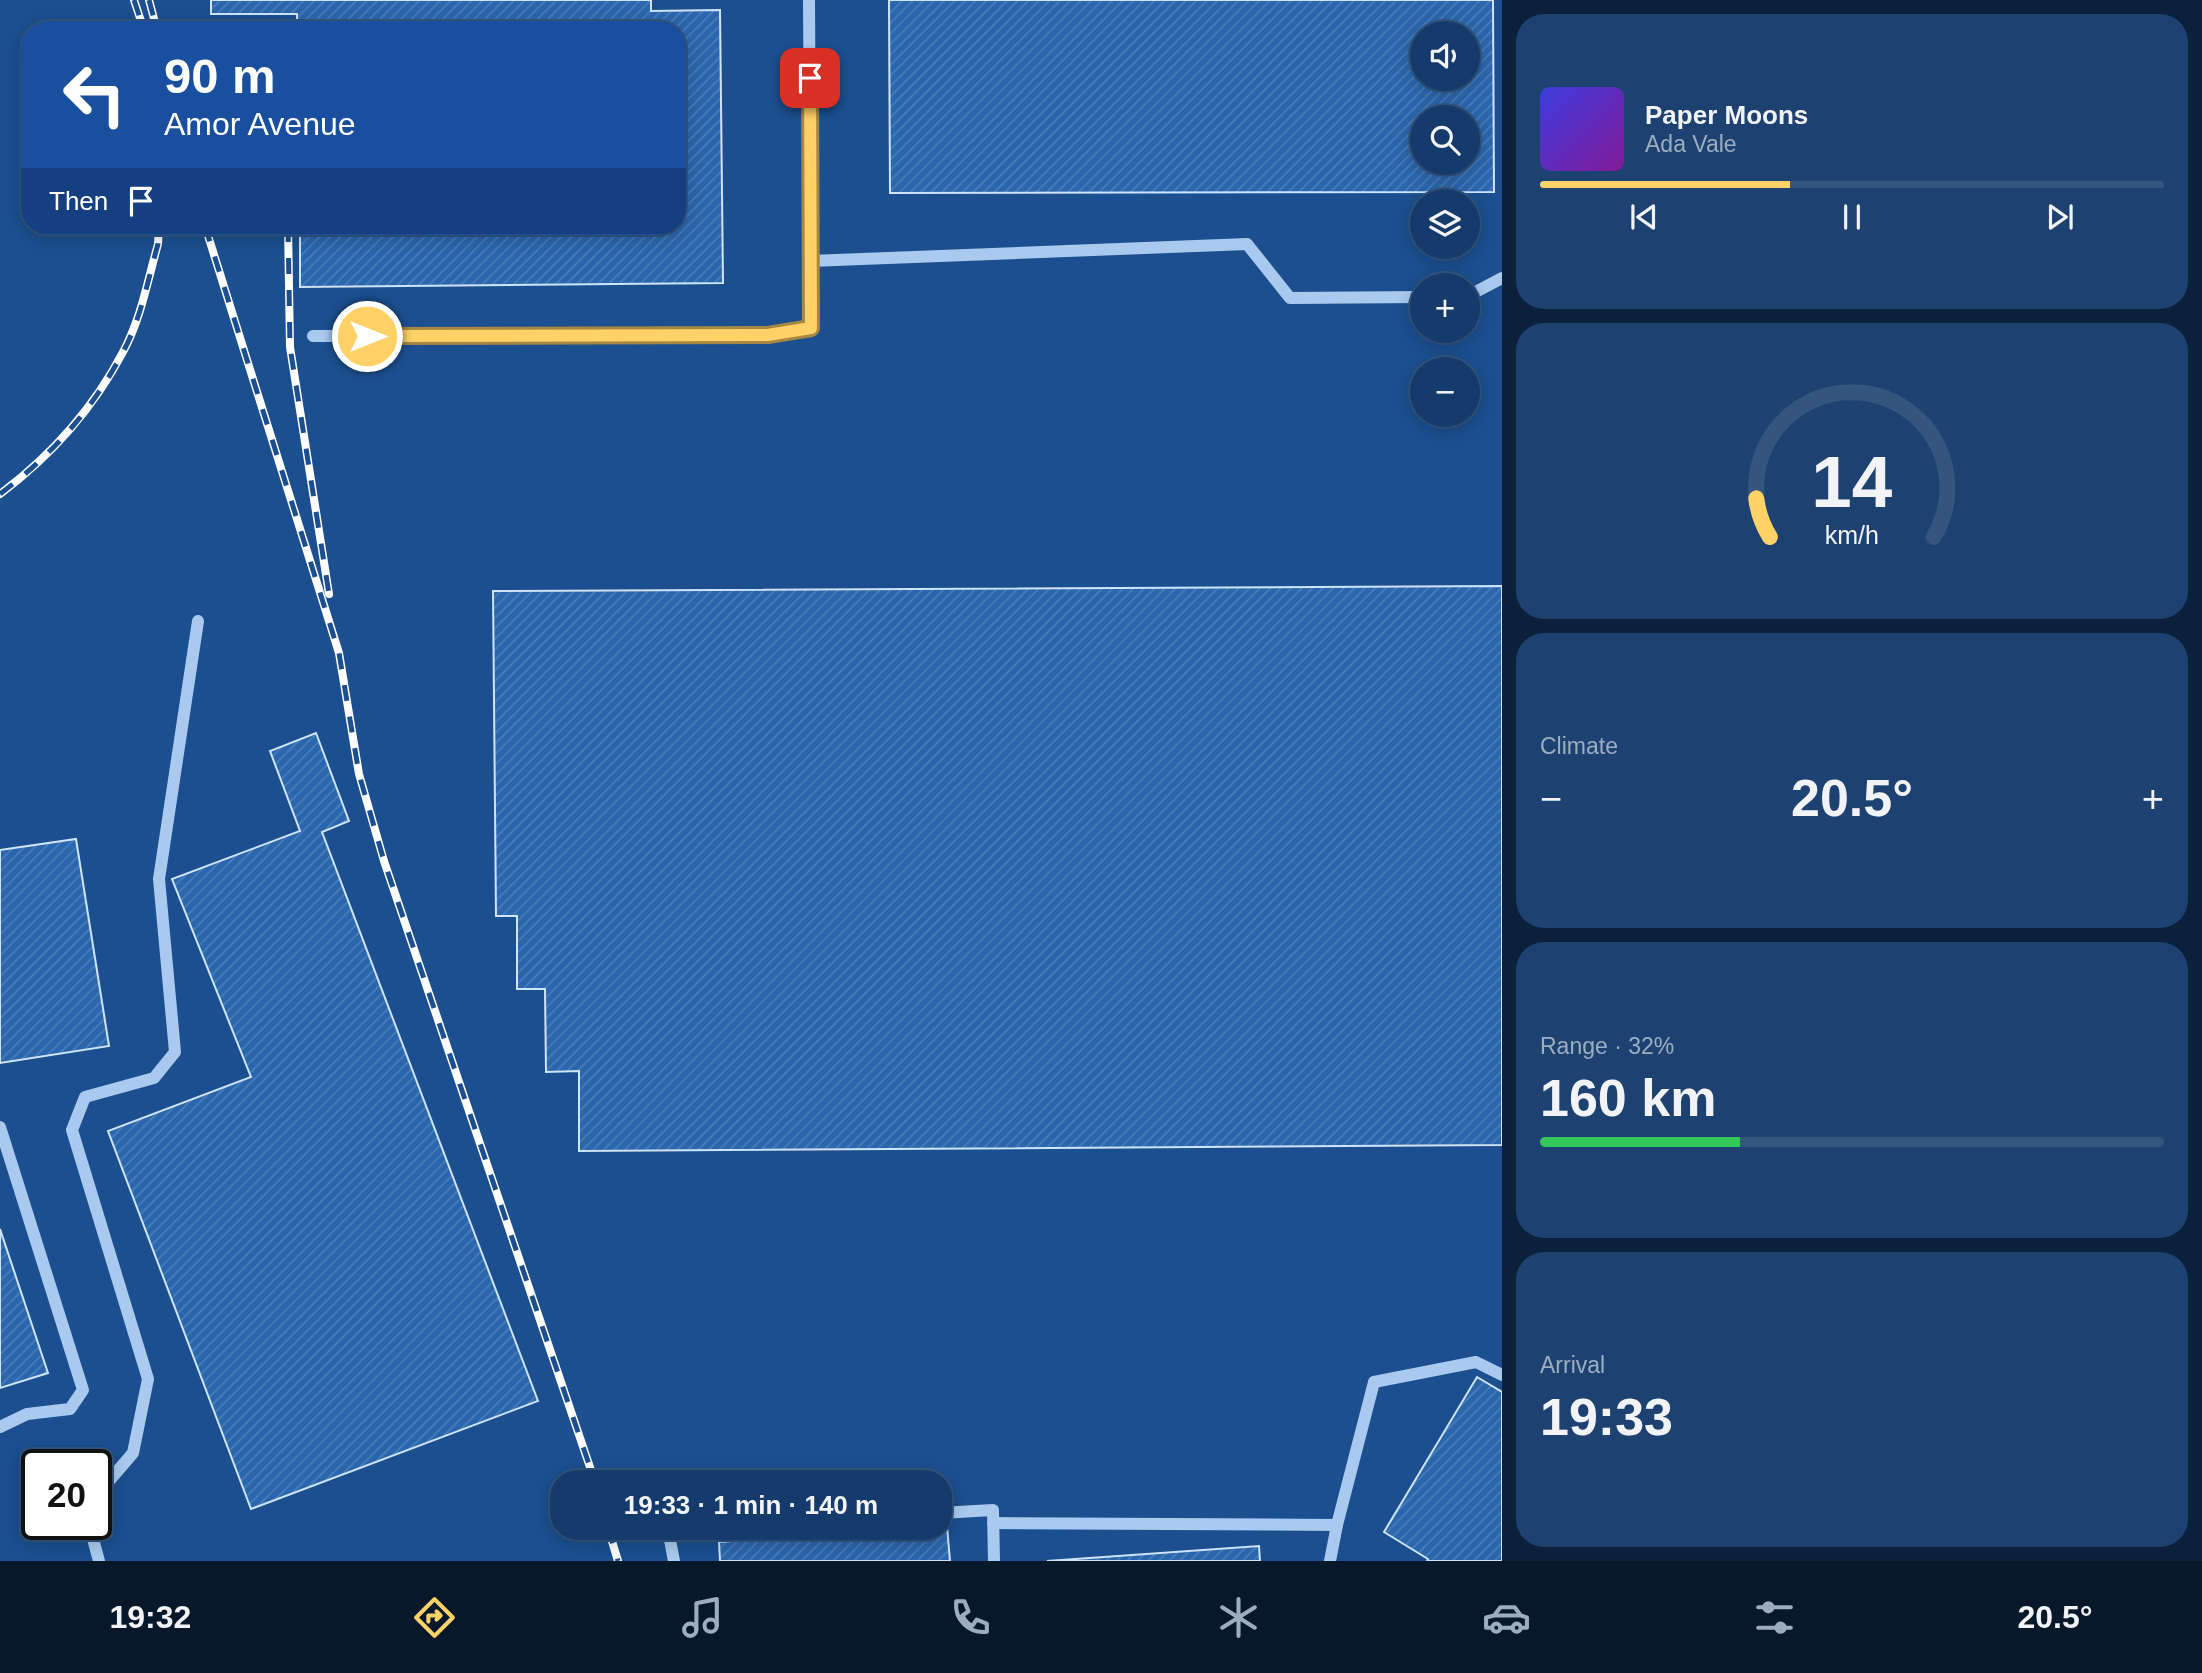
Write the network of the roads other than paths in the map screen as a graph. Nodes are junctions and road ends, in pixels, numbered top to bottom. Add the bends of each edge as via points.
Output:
1 (809, 0) edge
2 (810, 261) junction
3 (1502, 278) edge
4 (1480, 290) edge
5 (1410, 297) edge
6 (313, 336) dead end
7 (198, 621) dead end
8 (0, 1127) edge
9 (1502, 1375) edge
10 (0, 1427) edge
11 (112, 1477) edge
12 (952, 1512) edge
13 (993, 1523) junction
14 (1337, 1525) junction
15 (93, 1540) edge
16 (670, 1540) edge
17 (99, 1561) edge
18 (674, 1561) edge
19 (994, 1561) edge
20 (1330, 1561) edge

1 - 2 street
2 - 5 street via 1247,244 1290,298
2 - 6 street via 811,328 768,335
3 - 4 street
7 - 11 street via 159,879 175,1052 154,1078 85,1097 72,1130 148,1379 133,1453
8 - 10 street via 82,1390 69,1409 27,1414
9 - 14 street via 1476,1362 1374,1382
12 - 13 street via 993,1510
13 - 14 street
13 - 19 street
14 - 20 street
15 - 17 street
16 - 18 street

